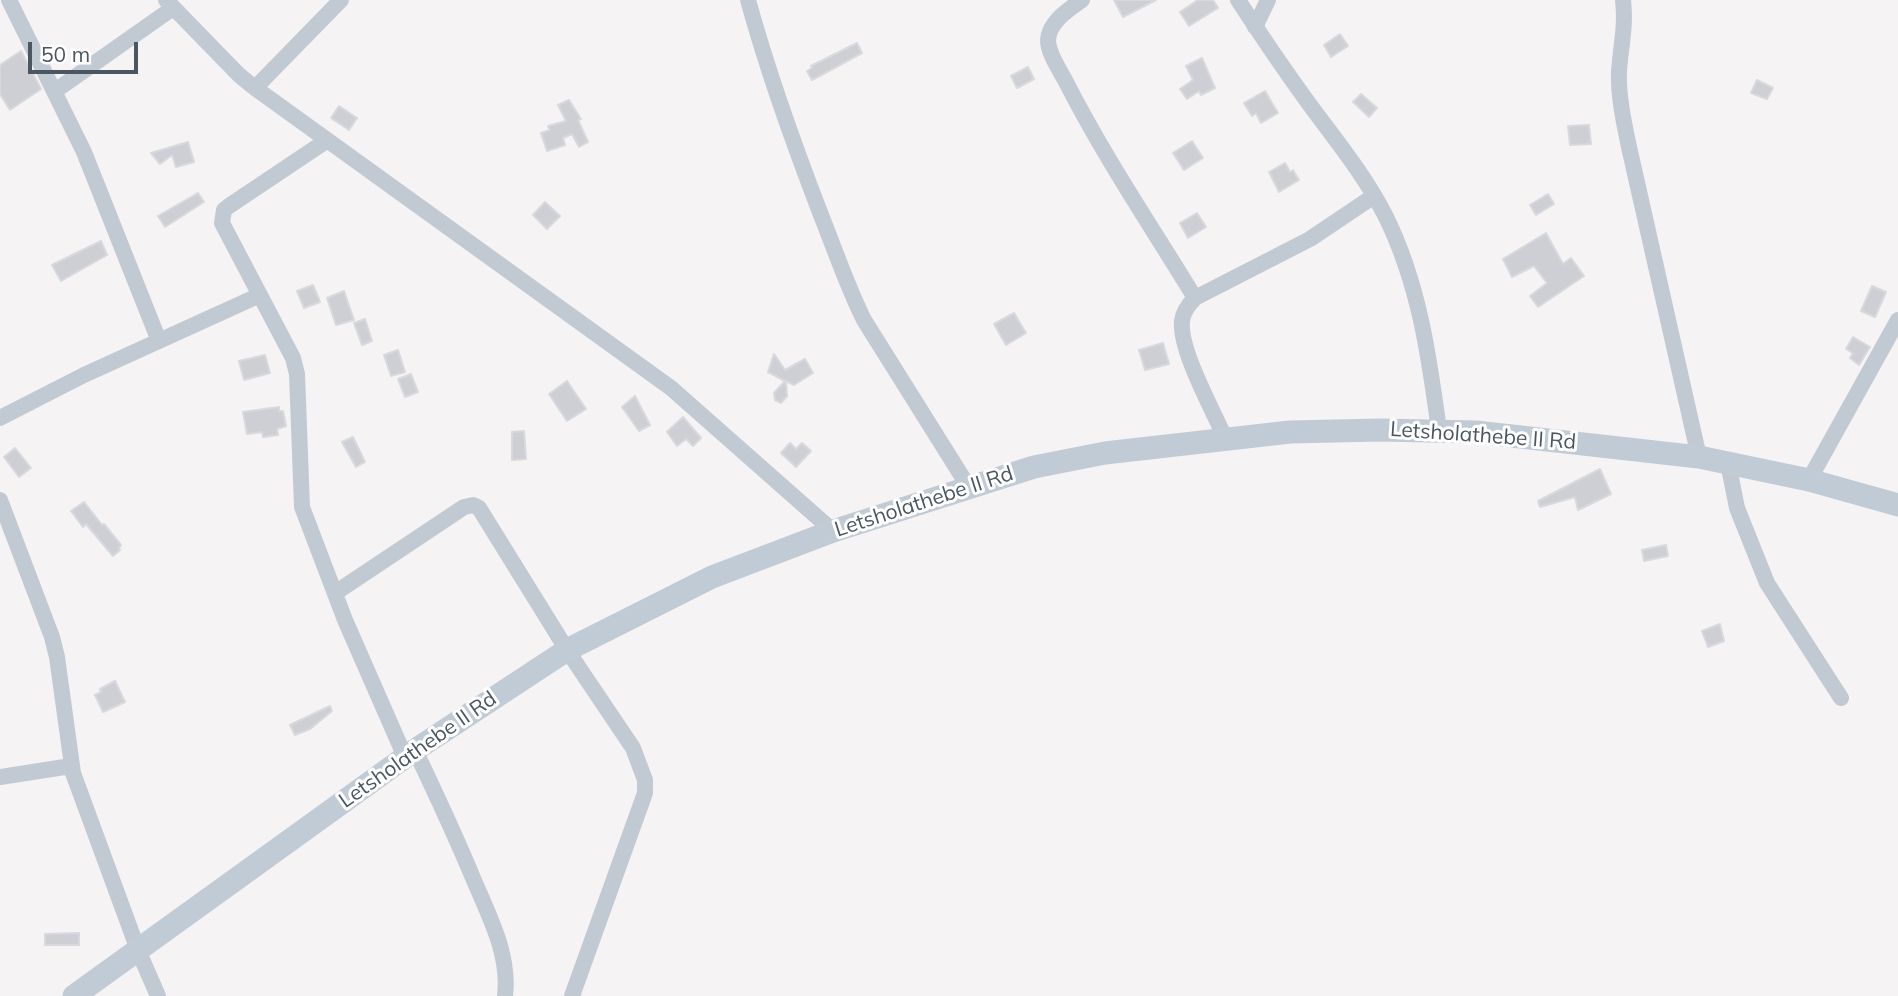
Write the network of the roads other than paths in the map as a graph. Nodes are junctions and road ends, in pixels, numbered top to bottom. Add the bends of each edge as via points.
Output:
1 (9, 0) edge
2 (341, 0) edge
3 (748, 0) edge
4 (1082, 0) edge
5 (1238, 0) edge
6 (1282, 0) edge
7 (1623, 0) edge
8 (170, 4) edge
9 (1266, 4) edge
10 (324, 6) edge
11 (1255, 27) junction
12 (255, 88) junction
13 (55, 91) junction
14 (326, 141) junction
15 (1374, 196) junction
16 (260, 295) junction
17 (1195, 298) junction
18 (1898, 320) edge
19 (159, 341) junction
20 (0, 418) edge
21 (1440, 430) junction
22 (1225, 438) junction
23 (1699, 457) junction
24 (1728, 463) junction
25 (1809, 480) junction
26 (968, 486) junction
27 (0, 500) edge
28 (1898, 505) edge
29 (833, 531) junction
30 (335, 593) junction
31 (567, 650) junction
32 (1841, 698) dead end
33 (410, 754) junction
34 (71, 766) junction
35 (0, 777) edge
36 (138, 950) junction
37 (74, 996) edge
38 (158, 996) edge
39 (505, 996) edge
40 (572, 996) edge

1 - 13 street
2 - 10 street
3 - 26 street via 805,173 852,295
4 - 17 street via 1053,26 1048,41 1052,54 1079,107
5 - 11 street
6 - 9 street
7 - 23 street via 1622,109
8 - 12 street
8 - 13 street
9 - 11 street
10 - 12 street
11 - 15 street
12 - 14 street
13 - 19 street
14 - 16 street via 224,210 222,223
14 - 29 street via 671,388
15 - 17 street via 1310,239
15 - 21 street via 1414,289
16 - 19 street
16 - 30 street via 293,358 302,507
17 - 22 street via 1183,318 1183,339
18 - 25 street
19 - 20 street
21 - 22 street, Letsholathebe II Rd via 1290,432
21 - 23 street, Letsholathebe II Rd
22 - 26 street, Letsholathebe II Rd via 1105,453
23 - 24 street, Letsholathebe II Rd
24 - 25 street, Letsholathebe II Rd
24 - 32 street via 1737,508 1767,583
25 - 28 street, Letsholathebe II Rd
26 - 29 street, Letsholathebe II Rd
27 - 34 street via 52,638
29 - 31 street, Letsholathebe II Rd via 712,577
30 - 31 street via 464,506 473,505 483,512
30 - 33 street
31 - 33 street, Letsholathebe II Rd
31 - 40 street via 633,748 645,780 642,803
33 - 36 street, Letsholathebe II Rd
33 - 39 street via 456,838 500,941 507,979
34 - 35 street
34 - 36 street
36 - 37 street, Letsholathebe II Rd
36 - 38 street

